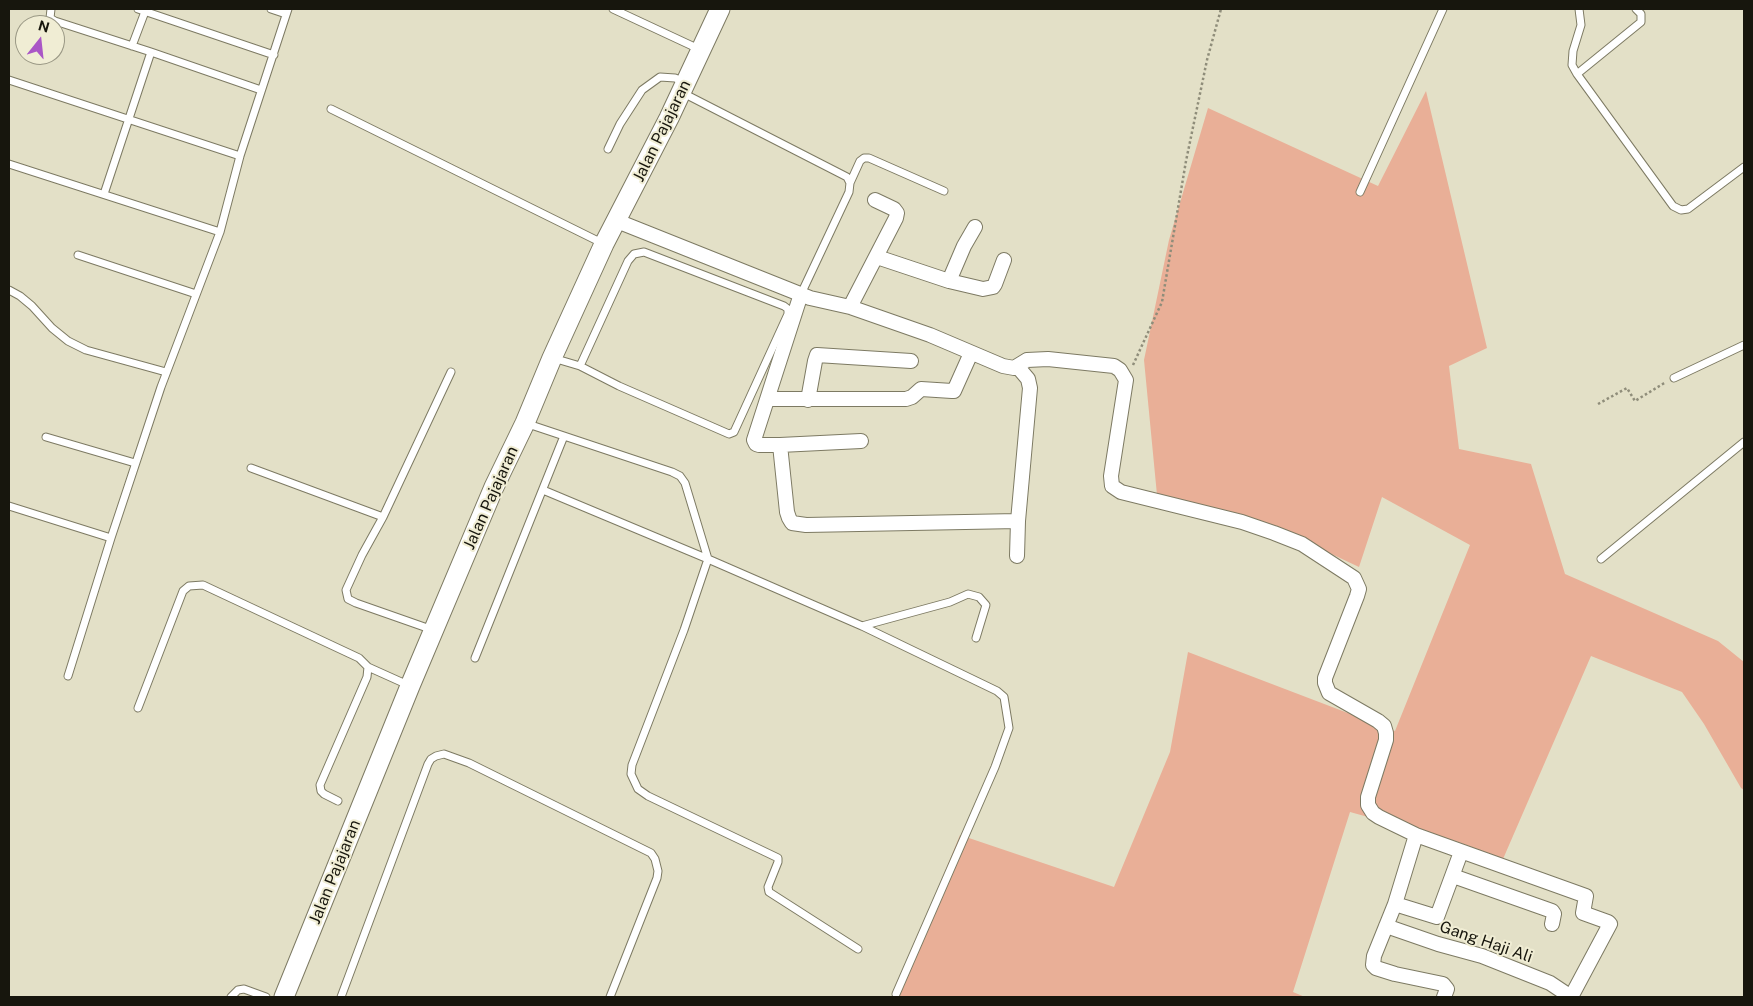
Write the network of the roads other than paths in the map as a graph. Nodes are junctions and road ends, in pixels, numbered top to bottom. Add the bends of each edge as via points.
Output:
1 (51, 9) edge
2 (271, 9) edge
3 (613, 9) edge
4 (720, 9) edge
5 (1443, 9) edge
6 (1579, 9) edge
7 (1636, 9) edge
8 (143, 10) edge
9 (287, 11) edge
10 (132, 46) junction
11 (701, 50) junction
12 (151, 52) junction
13 (274, 54) junction
14 (1577, 74) junction
15 (9, 80) edge
16 (683, 87) junction
17 (261, 90) junction
18 (331, 109) dead end
19 (128, 119) junction
20 (608, 149) dead end
21 (240, 156) junction
22 (9, 164) edge
23 (1744, 167) edge
24 (850, 184) junction
25 (944, 190) dead end
26 (1360, 192) dead end
27 (104, 194) junction
28 (875, 200) dead end
29 (617, 221) junction
30 (974, 227) dead end
31 (220, 232) junction
32 (604, 244) junction
33 (78, 255) dead end
34 (877, 257) junction
35 (1004, 260) dead end
36 (949, 281) junction
37 (9, 290) edge
38 (196, 294) junction
39 (801, 294) junction
40 (850, 307) junction
41 (1744, 344) edge
42 (971, 353) junction
43 (552, 358) junction
44 (910, 362) dead end
45 (580, 366) junction
46 (1017, 366) junction
47 (166, 372) junction
48 (451, 372) dead end
49 (1674, 378) road end
50 (768, 399) junction
51 (808, 400) junction
52 (525, 423) junction
53 (564, 436) junction
54 (46, 437) dead end
55 (861, 442) dead end
56 (1744, 442) edge
57 (780, 445) junction
58 (135, 463) junction
59 (251, 468) dead end
60 (543, 490) junction
61 (9, 506) edge
62 (383, 517) junction
63 (1018, 521) junction
64 (111, 538) junction
65 (1017, 556) dead end
66 (708, 559) junction
67 (1601, 559) dead end
68 (862, 626) junction
69 (434, 630) junction
70 (976, 638) dead end
71 (476, 658) dead end
72 (368, 667) junction
73 (68, 676) dead end
74 (410, 686) junction
75 (138, 708) dead end
76 (338, 801) dead end
77 (1416, 835) junction
78 (1461, 852) junction
79 (1453, 876) junction
80 (1395, 904) junction
81 (1552, 924) dead end
82 (1386, 926) junction
83 (858, 949) dead end
84 (896, 994) dead end
85 (231, 997) edge
86 (266, 997) edge
87 (284, 997) edge
88 (341, 997) edge
89 (610, 997) edge
90 (1444, 997) edge
91 (1571, 997) edge

1 - 10 lane via 50,18
2 - 9 lane
3 - 11 lane
4 - 11 main road, Jalan Pajajaran
5 - 26 lane
6 - 14 lane via 1581,25 1572,65
7 - 14 lane via 1641,14 1641,22
8 - 10 lane
8 - 13 lane
9 - 13 lane
10 - 12 lane
11 - 16 main road, Jalan Pajajaran
12 - 17 lane
12 - 19 lane
13 - 17 lane
14 - 23 lane via 1673,206 1688,209
15 - 19 lane
16 - 20 lane via 675,78 660,77 642,90
16 - 24 lane via 847,177
16 - 29 main road, Jalan Pajajaran
17 - 21 lane
18 - 32 lane
19 - 21 lane
19 - 27 lane
21 - 31 lane
22 - 27 lane
24 - 25 lane via 860,161 869,158
24 - 39 lane
27 - 31 lane
28 - 34 street via 896,213
29 - 32 main road, Jalan Pajajaran
29 - 39 street
30 - 36 street
31 - 38 lane
32 - 43 main road, Jalan Pajajaran
33 - 38 lane
34 - 36 street
34 - 40 street
35 - 36 street via 993,287 983,289
37 - 47 lane via 32,306 68,341 86,350
38 - 47 lane
39 - 40 street
39 - 50 street
40 - 42 street
41 - 49 lane
42 - 46 street via 1003,366
42 - 51 street via 952,392 921,389 906,399
43 - 45 lane
43 - 52 main road, Jalan Pajajaran
44 - 51 street via 818,355
45 - 45 lane via 729,434 734,432 788,309 644,252 634,254
46 - 63 street via 1030,388
46 - 77 street via 1027,360 1048,359 1114,366 1120,370 1126,380 1110,482 1115,489 1274,533 1302,544 1354,578 1358,596 1325,683 1329,693 1384,726 1386,740 1368,805 1379,817
47 - 58 lane
48 - 62 lane
50 - 51 street
50 - 57 street via 755,442 759,445
52 - 53 lane
52 - 69 main road, Jalan Pajajaran via 494,487
53 - 60 lane
53 - 66 lane via 680,476 685,483
54 - 58 lane
55 - 57 street
56 - 67 lane
57 - 63 street via 787,512 792,523
58 - 64 lane
59 - 62 lane
60 - 66 lane
60 - 71 lane
61 - 64 lane
62 - 69 lane via 346,590 346,596 356,603
63 - 65 street
64 - 73 lane
66 - 68 lane
66 - 83 lane via 631,774 638,789 648,796 778,858 769,892
68 - 70 lane via 968,594 979,596 986,605
68 - 84 lane via 996,691 1004,697 1009,716 1009,728 995,767
69 - 74 main road, Jalan Pajajaran
72 - 74 lane
72 - 75 lane via 359,658 203,585 189,586 183,591
72 - 76 lane via 367,678 320,786 324,794
74 - 87 main road, Jalan Pajajaran
77 - 78 street
77 - 80 street
78 - 79 street
78 - 91 street via 1585,895 1583,913 1609,923
79 - 80 street via 1436,917
79 - 81 street via 1552,911
80 - 82 street
82 - 90 street via 1374,956 1376,968 1443,984 1447,989
82 - 91 street, Gang Haji Ali via 1482,956 1550,983
85 - 86 lane via 244,989
88 - 89 lane via 428,764 431,759 444,754 469,763 651,853 658,871 657,878

